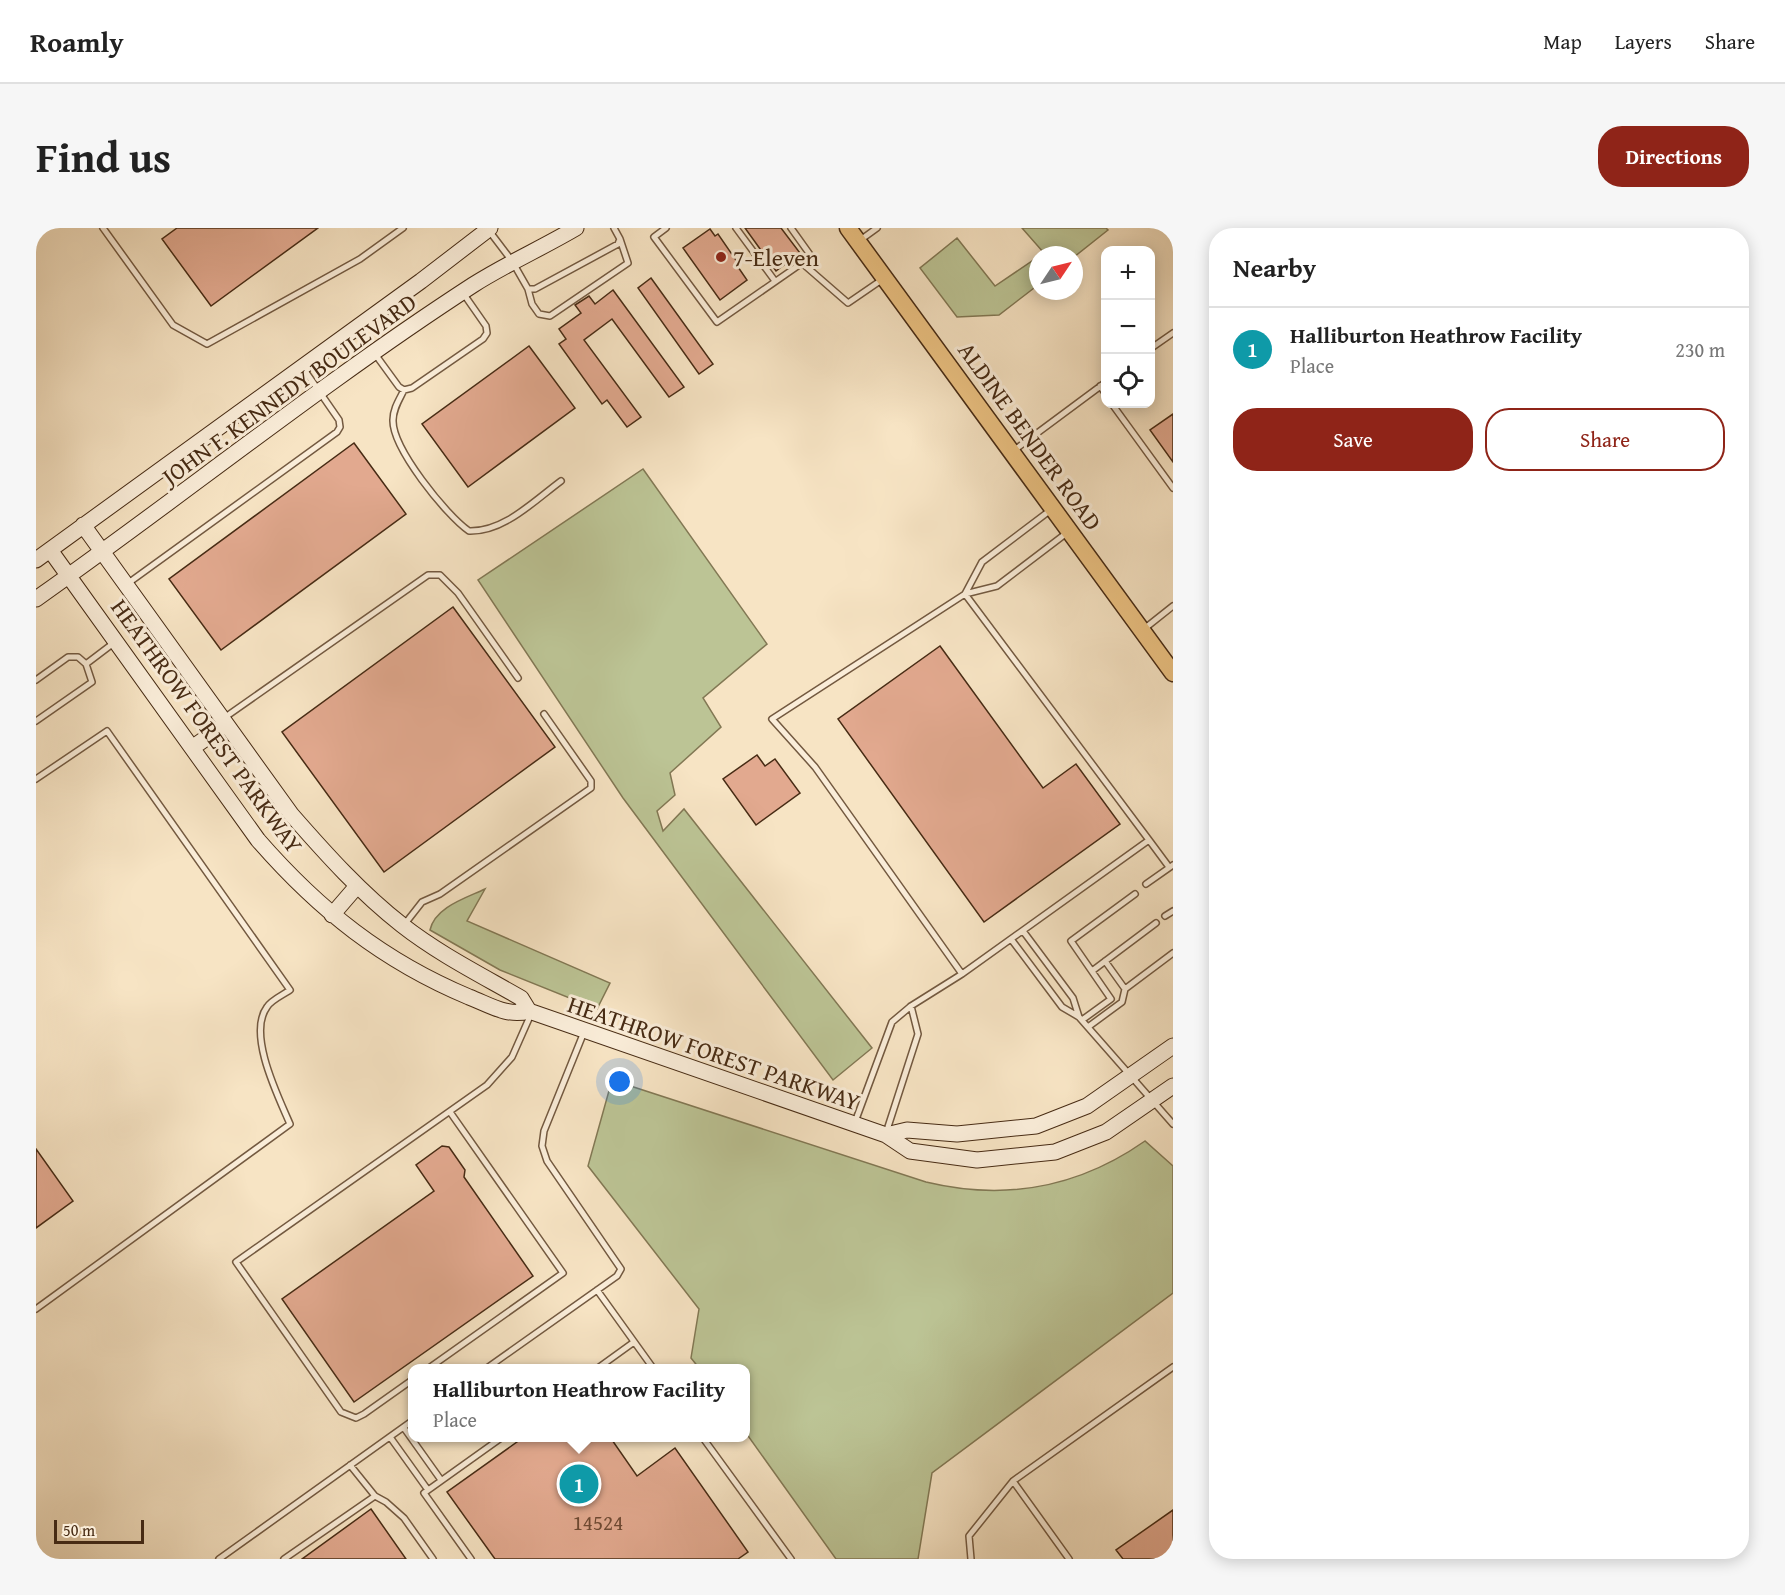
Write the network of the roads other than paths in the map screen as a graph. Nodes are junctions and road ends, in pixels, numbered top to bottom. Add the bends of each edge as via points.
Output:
1 (103, 228) edge
2 (403, 228) edge
3 (488, 228) edge
4 (576, 228) edge
5 (614, 228) edge
6 (666, 228) edge
7 (736, 228) edge
8 (791, 228) edge
9 (878, 228) edge
10 (853, 235) edge
11 (620, 239) junction
12 (512, 261) junction
13 (802, 263) junction
14 (884, 278) junction
15 (775, 281) junction
16 (528, 289) junction
17 (463, 292) junction
18 (1173, 333) edge
19 (1155, 346) edge
20 (374, 353) junction
21 (302, 367) junction
22 (1100, 386) edge
23 (404, 390) junction
24 (319, 391) junction
25 (1115, 408) edge
26 (1011, 452) junction
27 (561, 481) dead end
28 (1173, 488) edge
29 (1052, 509) junction
30 (83, 525) junction
31 (1069, 531) junction
32 (50, 550) junction
33 (103, 551) junction
34 (36, 560) edge
35 (69, 576) junction
36 (127, 585) junction
37 (965, 594) junction
38 (36, 599) edge
39 (1173, 606) edge
40 (1142, 631) junction
41 (116, 641) junction
42 (86, 664) junction
43 (1173, 673) edge
44 (518, 678) dead end
45 (36, 680) edge
46 (544, 714) dead end
47 (36, 721) edge
48 (224, 721) junction
49 (192, 748) junction
50 (36, 779) edge
51 (1149, 840) junction
52 (1171, 866) edge
53 (1146, 884) dead end
54 (357, 886) junction
55 (1135, 894) dead end
56 (1173, 911) edge
57 (332, 915) junction
58 (1165, 916) dead end
59 (1156, 923) dead end
60 (403, 926) junction
61 (1023, 931) junction
62 (1011, 939) junction
63 (1173, 953) edge
64 (1105, 961) junction
65 (1092, 971) junction
66 (962, 974) junction
67 (1125, 989) junction
68 (911, 1006) junction
69 (530, 1012) junction
70 (1081, 1018) junction
71 (1088, 1027) junction
72 (584, 1030) junction
73 (1173, 1046) edge
74 (1132, 1076) junction
75 (1173, 1086) edge
76 (1152, 1101) junction
77 (450, 1112) junction
78 (1173, 1124) edge
79 (854, 1126) junction
80 (885, 1135) junction
81 (597, 1290) junction
82 (36, 1309) edge
83 (634, 1342) junction
84 (435, 1364) edge
85 (493, 1364) edge
86 (604, 1364) edge
87 (650, 1364) edge
88 (1173, 1367) edge
89 (408, 1383) edge
90 (408, 1424) edge
91 (404, 1428) junction
92 (408, 1434) edge
93 (390, 1437) junction
94 (414, 1442) edge
95 (494, 1442) edge
96 (707, 1442) edge
97 (350, 1466) junction
98 (441, 1480) junction
99 (1012, 1481) junction
100 (428, 1490) junction
101 (375, 1496) junction
102 (219, 1559) edge
103 (285, 1559) edge
104 (434, 1559) edge
105 (471, 1559) edge
106 (790, 1559) edge
107 (971, 1559) edge
108 (1069, 1559) edge

1 - 2 lane via 173,325 207,344 360,259
3 - 12 lane
3 - 21 street, JOHN F. KENNEDY BOULEVARD
4 - 12 street, JOHN F. KENNEDY BOULEVARD
5 - 11 lane
6 - 15 lane via 654,237 717,322
7 - 15 lane
8 - 13 lane via 811,256
9 - 10 lane
10 - 14 main road, ALDINE BENDER ROAD
11 - 16 lane via 597,256 535,289
11 - 16 lane via 628,263 550,316 539,314
12 - 16 lane
12 - 17 street, JOHN F. KENNEDY BOULEVARD
13 - 14 lane via 848,303
13 - 15 lane
14 - 26 main road, ALDINE BENDER ROAD
17 - 20 street, JOHN F. KENNEDY BOULEVARD
17 - 23 lane via 487,333
18 - 19 lane
20 - 23 lane
20 - 24 street, JOHN F. KENNEDY BOULEVARD
21 - 24 lane
21 - 30 street, JOHN F. KENNEDY BOULEVARD
22 - 26 lane
23 - 27 lane via 394,409 396,438 431,490 469,531 489,530
24 - 33 street, JOHN F. KENNEDY BOULEVARD
24 - 36 lane via 339,420 337,432
25 - 28 lane
26 - 29 main road, ALDINE BENDER ROAD
29 - 31 main road, ALDINE BENDER ROAD
29 - 37 lane via 982,562
30 - 32 street, JOHN F. KENNEDY BOULEVARD
30 - 33 street, HEATHROW FOREST PARKWAY
31 - 37 lane via 998,586
31 - 40 main road, ALDINE BENDER ROAD
32 - 34 street, JOHN F. KENNEDY BOULEVARD
32 - 35 street, HEATHROW FOREST PARKWAY
33 - 35 street, JOHN F. KENNEDY BOULEVARD
33 - 36 street, HEATHROW FOREST PARKWAY
35 - 38 street, JOHN F. KENNEDY BOULEVARD
35 - 41 street, HEATHROW FOREST PARKWAY
36 - 48 street, HEATHROW FOREST PARKWAY
37 - 51 lane
37 - 66 lane via 772,719 815,767
39 - 40 lane
40 - 43 main road, ALDINE BENDER ROAD
41 - 42 lane
41 - 49 street, HEATHROW FOREST PARKWAY
42 - 45 lane via 78,657 68,657
42 - 47 lane via 92,682
44 - 48 lane via 458,593 440,575 428,575
46 - 60 lane via 591,782 591,788 440,894 422,902
48 - 49 street
48 - 54 street, HEATHROW FOREST PARKWAY via 291,814
49 - 57 street, HEATHROW FOREST PARKWAY via 258,840
50 - 82 lane via 107,731 290,990 267,1006 259,1029 276,1091 290,1124
51 - 52 lane
51 - 61 lane
52 - 53 lane
54 - 57 street
54 - 60 street, HEATHROW FOREST PARKWAY
55 - 65 lane via 1071,941
56 - 58 lane
57 - 69 street, HEATHROW FOREST PARKWAY via 383,953 429,980 514,1016
59 - 64 lane
60 - 69 street, HEATHROW FOREST PARKWAY via 521,998
61 - 62 lane
61 - 70 lane via 1073,998
62 - 66 lane
62 - 70 lane via 1062,1007
63 - 67 lane
64 - 65 lane
64 - 67 lane
65 - 70 lane via 1111,999
66 - 68 lane
67 - 71 lane via 1122,1002
68 - 79 lane via 892,1022
68 - 80 lane via 918,1034
69 - 72 street, HEATHROW FOREST PARKWAY
69 - 77 lane via 517,1049 501,1072
70 - 71 lane
71 - 74 lane
72 - 79 street, HEATHROW FOREST PARKWAY
72 - 81 lane via 544,1131 542,1146 548,1161 621,1269
73 - 74 street, HEATHROW FOREST PARKWAY
74 - 76 lane
74 - 80 street, HEATHROW FOREST PARKWAY via 1087,1106 1036,1126 957,1134 907,1130
75 - 76 street, HEATHROW FOREST PARKWAY
76 - 78 lane
76 - 80 street, HEATHROW FOREST PARKWAY via 1106,1132 1055,1152 977,1160 910,1151
77 - 84 lane via 563,1273
77 - 89 lane via 236,1262 341,1412 356,1418
79 - 80 street, HEATHROW FOREST PARKWAY
81 - 83 lane
81 - 85 lane
83 - 86 lane
83 - 87 lane
88 - 99 lane
90 - 91 lane
91 - 92 lane
91 - 93 lane
93 - 97 lane
93 - 100 lane
94 - 98 lane
95 - 98 lane
96 - 106 lane
97 - 101 lane
97 - 102 lane
98 - 100 lane
99 - 107 lane via 969,1536
99 - 108 lane
100 - 105 lane via 424,1493
101 - 103 lane
101 - 104 lane via 397,1510

